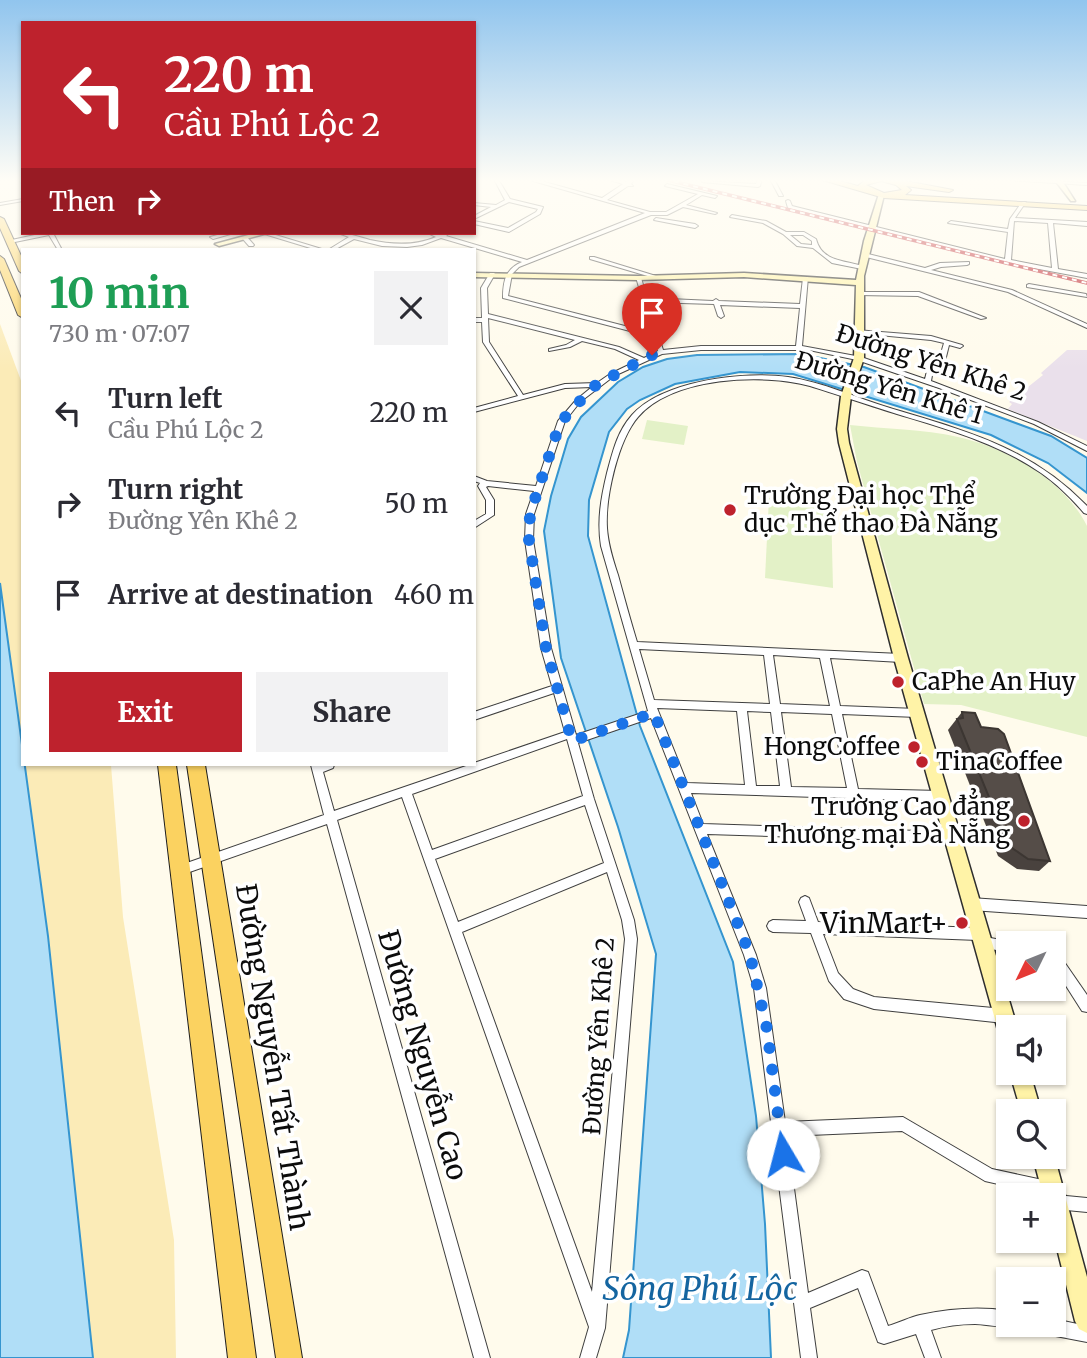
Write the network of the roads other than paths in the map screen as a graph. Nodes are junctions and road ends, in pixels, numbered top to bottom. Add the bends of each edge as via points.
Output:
1 (11, 242) edge
2 (296, 242) edge
3 (375, 242) edge
4 (429, 242) edge
5 (470, 242) edge
6 (576, 242) edge
7 (796, 242) edge
8 (814, 242) edge
9 (868, 242) edge
10 (914, 242) edge
11 (1010, 242) edge
12 (1052, 242) edge
13 (815, 247) junction
14 (315, 248) edge
15 (864, 255) junction
16 (592, 258) dead end
17 (0, 259) edge
18 (1008, 260) junction
19 (527, 262) junction
20 (967, 263) dead end
21 (21, 266) edge
22 (862, 267) junction
23 (1055, 269) junction
24 (925, 270) junction
25 (492, 274) junction
26 (509, 274) junction
27 (476, 275) edge
28 (653, 276) junction
29 (1087, 276) edge
30 (638, 278) junction
31 (806, 278) junction
32 (859, 283) junction
33 (859, 294) junction
34 (1086, 296) edge
35 (1026, 297) junction
36 (646, 300) junction
37 (716, 301) junction
38 (803, 306) junction
39 (21, 308) edge
40 (721, 316) dead end
41 (486, 318) junction
42 (983, 318) dead end
43 (476, 320) edge
44 (1087, 326) edge
45 (858, 331) junction
46 (656, 336) junction
47 (581, 340) junction
48 (947, 342) junction
49 (960, 346) dead end
50 (799, 348) junction
51 (551, 350) dead end
52 (661, 352) junction
53 (642, 359) junction
54 (858, 361) junction
55 (928, 382) junction
56 (597, 384) junction
57 (847, 394) junction
58 (522, 398) junction
59 (476, 410) edge
60 (1087, 449) edge
61 (476, 479) edge
62 (486, 483) junction
63 (538, 489) junction
64 (1087, 510) edge
65 (476, 524) edge
66 (633, 645) junction
67 (768, 652) junction
68 (824, 654) junction
69 (901, 657) junction
70 (556, 688) junction
71 (742, 707) junction
72 (775, 709) junction
73 (650, 711) junction
74 (836, 711) junction
75 (917, 713) junction
76 (476, 715) edge
77 (571, 737) junction
78 (167, 766) edge
79 (196, 766) edge
80 (321, 766) edge
81 (684, 788) junction
82 (405, 791) junction
83 (751, 791) junction
84 (786, 792) junction
85 (854, 794) junction
86 (940, 796) junction
87 (589, 799) junction
88 (331, 817) junction
89 (700, 828) junction
90 (952, 837) junction
91 (429, 856) junction
92 (212, 859) junction
93 (611, 865) junction
94 (181, 870) junction
95 (805, 902) dead end
96 (971, 904) junction
97 (1087, 912) edge
98 (773, 926) dead end
99 (812, 926) junction
100 (454, 929) junction
101 (981, 938) junction
102 (996, 942) edge
103 (1066, 975) edge
104 (1087, 1006) edge
105 (1004, 1015) edge
106 (996, 1021) edge
107 (780, 1129) junction
108 (1014, 1183) edge
109 (1066, 1199) edge
110 (1087, 1205) edge
111 (1066, 1241) edge
112 (803, 1303) junction
113 (996, 1317) edge
114 (1087, 1321) edge
115 (920, 1323) junction
116 (597, 1328) junction
117 (1066, 1330) edge
118 (1087, 1334) edge
119 (242, 1358) edge
120 (289, 1358) edge
121 (481, 1358) edge
122 (588, 1358) edge
123 (810, 1358) edge
124 (933, 1358) edge

1 - 21 main road
2 - 14 street
3 - 4 street via 393,247
5 - 19 street
6 - 19 street
7 - 13 street
8 - 13 street
9 - 15 street
10 - 18 street
11 - 18 street
12 - 23 street
13 - 22 street via 834,262
15 - 22 street
15 - 24 street
16 - 28 street
17 - 39 main road
18 - 23 street
19 - 26 street
20 - 24 street
22 - 32 street
23 - 29 street
24 - 35 street
25 - 26 street
25 - 27 street
25 - 41 street via 484,288
26 - 30 street
26 - 46 street via 505,297
28 - 30 street
28 - 31 street
30 - 36 street
31 - 32 street
31 - 38 street
32 - 33 street
33 - 42 street via 919,294
33 - 45 street
34 - 35 street via 1029,283
35 - 44 street
36 - 37 street
36 - 46 street
37 - 38 street
37 - 40 street
38 - 50 street
41 - 43 street
41 - 47 street
41 - 58 street via 489,349
45 - 48 street
45 - 54 street
46 - 52 street
47 - 51 street
47 - 53 street
48 - 49 street
48 - 55 street via 940,369 930,368
50 - 52 street, Đường Yên Khê 2
50 - 54 street, Đường Yên Khê 2
52 - 53 street, Đường Yên Khê 2
53 - 56 street, Đường Yên Khê 2
54 - 55 street, Đường Yên Khê 2
54 - 57 street
55 - 60 street, Đường Yên Khê 2 via 1036,423
56 - 58 street via 565,386
56 - 63 street, Đường Yên Khê 2 via 562,421
57 - 64 street, Đường Yên Khê 1 via 1007,450 1054,477
57 - 66 street, Đường Yên Khê 1 via 789,379 730,379 670,394 631,420 618,443 603,498 601,525
57 - 69 street via 844,443
58 - 59 street
61 - 62 street
62 - 63 street
62 - 65 street via 482,486 490,500 490,515
63 - 70 street, Đường Yên Khê 2 via 530,514 529,540
66 - 67 street
66 - 73 street, Đường Yên Khê 1
67 - 68 street
67 - 72 street
68 - 69 street
68 - 74 street
69 - 75 street
70 - 76 street
70 - 77 street, Đường Yên Khê 2
71 - 72 street
71 - 73 street
71 - 83 street
72 - 74 street
72 - 84 street
73 - 77 street
73 - 81 street, Đường Yên Khê 1
74 - 75 street
74 - 85 street
75 - 86 street
77 - 82 street
77 - 87 street, Đường Yên Khê 2
78 - 94 main road
79 - 92 main road, Đường Nguyễn Tất Thành
80 - 88 street, Đường Nguyễn Cao
81 - 83 street
81 - 89 street, Đường Yên Khê 1
82 - 88 street
82 - 91 street
83 - 84 street
84 - 85 street
85 - 86 street
86 - 90 street
87 - 91 street
87 - 93 street, Đường Yên Khê 2
88 - 92 street
88 - 121 street, Đường Nguyễn Cao
89 - 90 street
89 - 107 street, Đường Yên Khê 1 via 760,988
90 - 96 street
91 - 100 street
92 - 94 street
92 - 120 main road, Đường Nguyễn Tất Thành
93 - 100 street
93 - 116 street, Đường Yên Khê 2 via 631,939
94 - 119 main road
95 - 99 street
96 - 97 street
96 - 101 street
98 - 99 street
99 - 101 street
99 - 106 street via 833,978 849,994 874,1003
100 - 116 street
101 - 102 street
101 - 105 street
103 - 104 street
107 - 108 street via 903,1124 990,1176
107 - 112 street, Đường Yên Khê 1
109 - 110 street
111 - 114 street
112 - 115 street via 862,1278 884,1336
112 - 123 street, Đường Yên Khê 1
113 - 115 street via 981,1314
115 - 124 street
116 - 122 street, Đường Yên Khê 2
117 - 118 street

